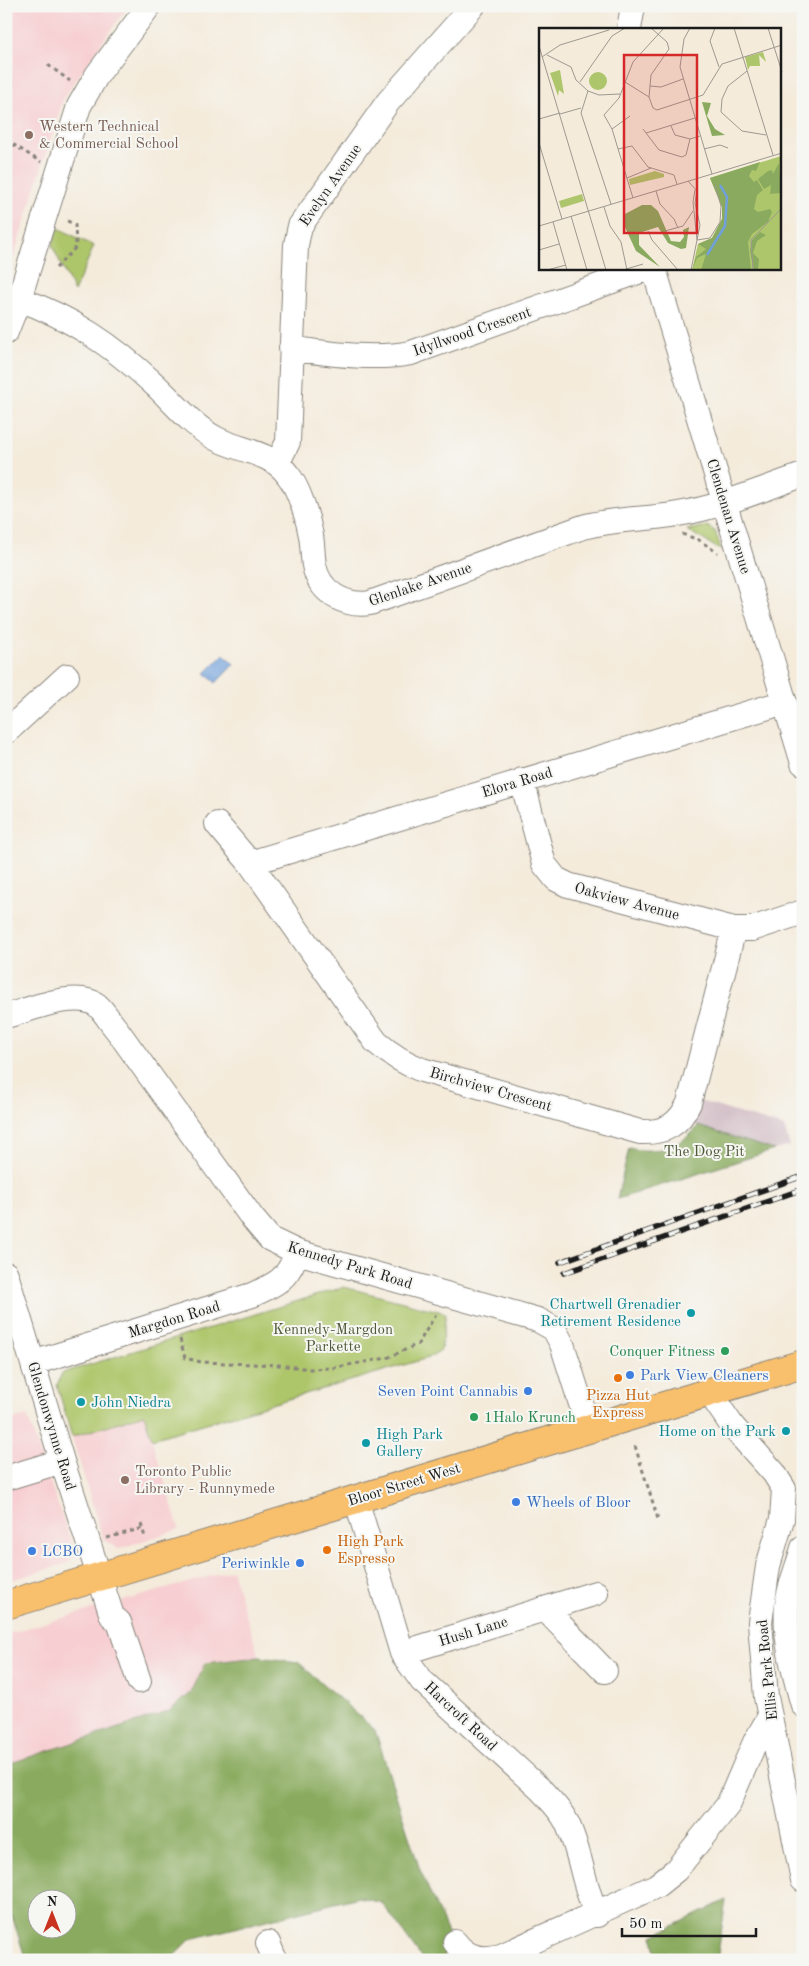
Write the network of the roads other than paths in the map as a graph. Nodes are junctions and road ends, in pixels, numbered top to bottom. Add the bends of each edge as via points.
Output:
1 (149, 6) edge
2 (473, 6) edge
3 (633, 6) edge
4 (629, 28) edge
5 (643, 270) edge
6 (654, 270) edge
7 (19, 299) junction
8 (6, 332) edge
9 (291, 348) junction
10 (278, 462) junction
11 (803, 475) edge
12 (724, 501) junction
13 (67, 676) dead end
14 (785, 702) junction
15 (6, 732) edge
16 (803, 763) edge
17 (522, 780) junction
18 (217, 824) dead end
19 (250, 863) junction
20 (803, 912) edge
21 (734, 930) junction
22 (6, 1016) edge
23 (297, 1252) junction
24 (6, 1274) edge
25 (33, 1363) junction
26 (803, 1364) edge
27 (709, 1392) junction
28 (589, 1428) junction
29 (62, 1461) junction
30 (6, 1478) edge
31 (784, 1489) junction
32 (356, 1498) junction
33 (803, 1504) edge
34 (803, 1548) edge
35 (101, 1577) junction
36 (596, 1593) dead end
37 (6, 1605) edge
38 (545, 1609) junction
39 (402, 1653) junction
40 (605, 1671) dead end
41 (133, 1684) dead end
42 (803, 1705) edge
43 (770, 1716) junction
44 (803, 1880) edge
45 (597, 1915) junction
46 (455, 1942) dead end

1 - 7 street via 97,75 79,106
2 - 9 street, Evelyn Avenue via 388,102 300,226 296,245
3 - 4 street
5 - 9 street, Idyllwood Crescent via 411,353 384,356
6 - 12 street, Clendenan Avenue
7 - 8 street
7 - 10 street via 88,331 126,358 190,422 216,438
9 - 10 street, Evelyn Avenue via 288,442
10 - 12 street, Glenlake Avenue via 290,476 308,521 314,567 321,583 340,599 362,605 598,523 676,515
11 - 12 street, Glenlake Avenue
12 - 14 street, Clendenan Avenue
13 - 15 street
14 - 16 street, Clendenan Avenue
14 - 17 street, Elora Road
17 - 19 street, Elora Road
17 - 21 street, Oakview Avenue via 544,864 556,879
18 - 19 street, Birchview Crescent
19 - 21 street, Birchview Crescent via 376,1042 388,1053 422,1070 640,1132 651,1132 674,1124 686,1110
20 - 21 street, Oakview Avenue via 752,929
22 - 23 street, Kennedy Park Road via 65,1000 82,1000 96,1005 253,1219 270,1239
23 - 25 street, Margdon Road via 278,1284 252,1295
23 - 28 street, Kennedy Park Road via 538,1320 554,1329 562,1344
24 - 25 street, Glendonwynne Road
25 - 29 street, Glendonwynne Road
26 - 27 main road, Bloor Street West
27 - 28 main road, Bloor Street West
27 - 31 street
28 - 32 main road, Bloor Street West
29 - 30 street
29 - 35 street, Glendonwynne Road
31 - 33 street via 798,1496
31 - 43 street, Ellis Park Road via 782,1519 768,1566 760,1622
32 - 35 main road, Bloor Street West
32 - 39 street, Harcroft Road
34 - 42 street, Ellis Park Road via 786,1614 792,1660
35 - 37 main road, Bloor Street West
35 - 41 street, Glendonwynne Road via 112,1616 108,1625
36 - 38 street, Hush Lane
38 - 39 street, Hush Lane
38 - 40 street
39 - 45 street, Harcroft Road via 422,1681 558,1809 573,1837 589,1898
43 - 44 street, Ellis Park Road
43 - 45 street via 728,1805 676,1870 656,1886
45 - 46 street via 490,1959 472,1957 462,1952

